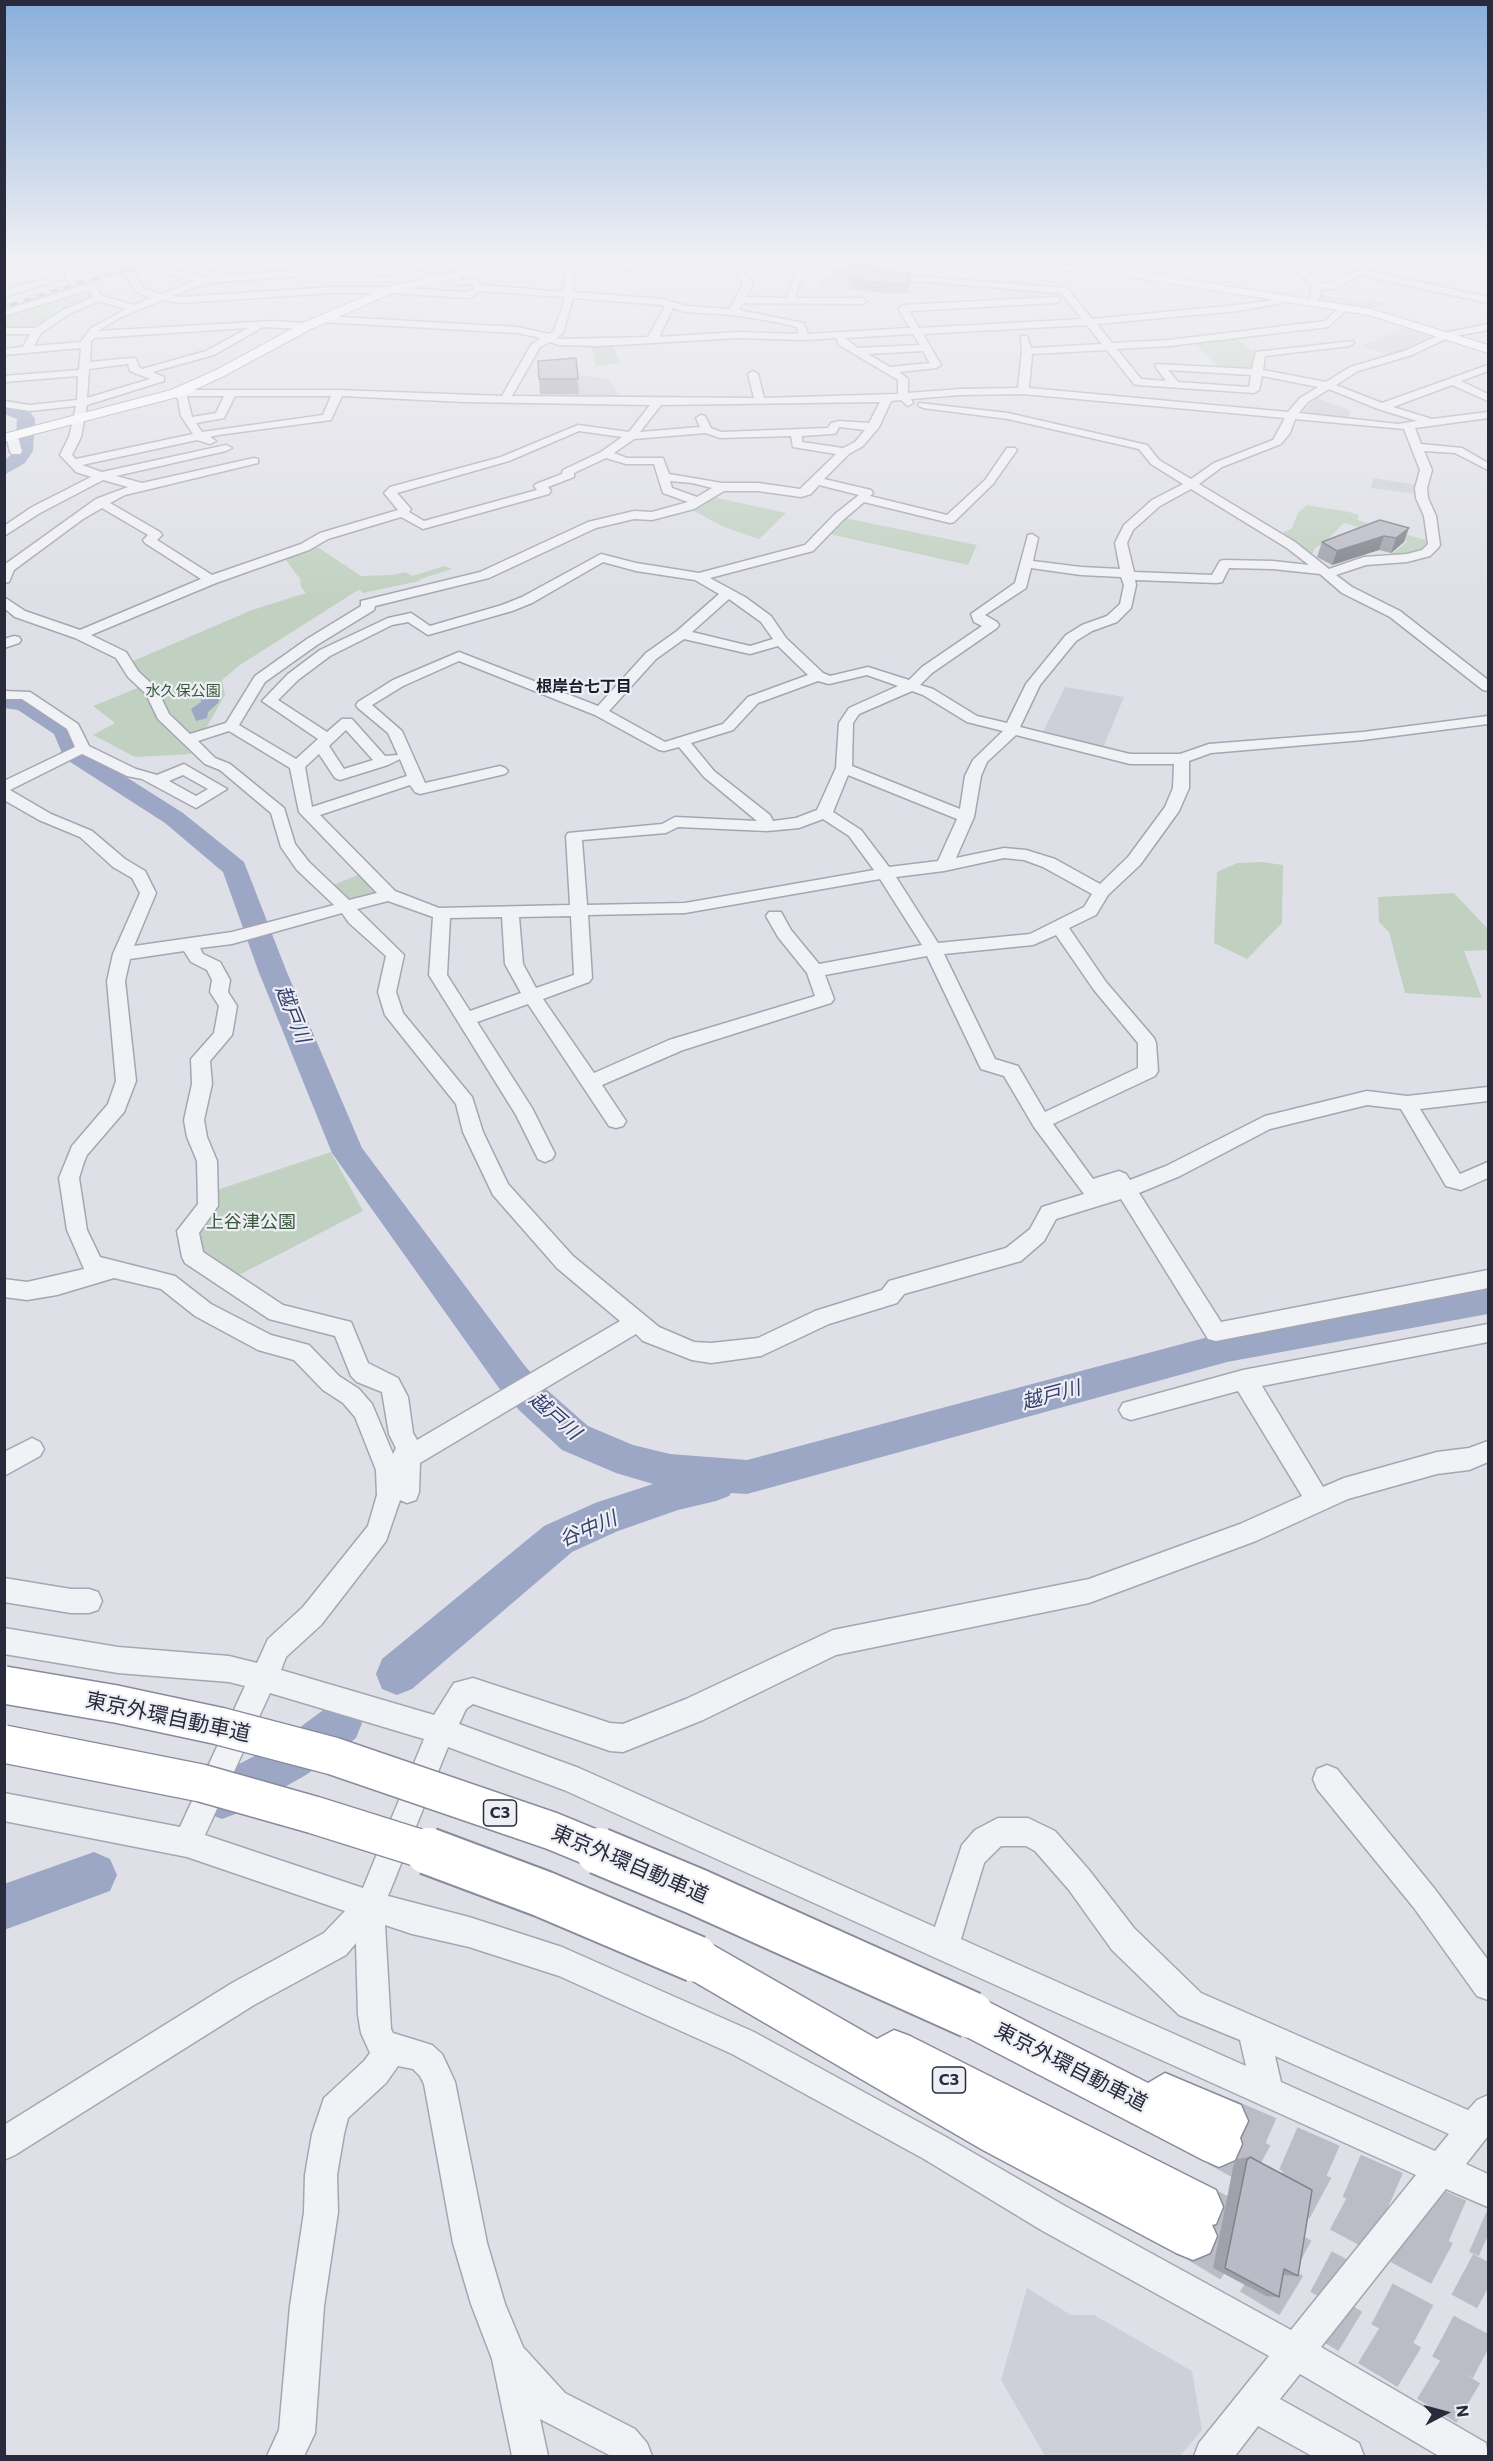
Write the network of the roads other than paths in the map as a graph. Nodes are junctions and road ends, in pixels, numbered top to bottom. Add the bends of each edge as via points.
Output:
1 (1258, 372) edge
2 (53, 373) edge
3 (83, 373) edge
4 (143, 373) edge
5 (217, 373) edge
6 (520, 373) edge
7 (893, 373) edge
8 (1025, 373) edge
9 (1131, 373) edge
10 (1165, 373) edge
11 (1222, 373) edge
12 (1262, 373) edge
13 (1348, 373) edge
14 (1475, 373) edge
15 (753, 374) dead end
16 (4, 379) edge
17 (1452, 381) junction
18 (1174, 384) junction
19 (1327, 385) junction
20 (1207, 387) junction
21 (1225, 388) junction
22 (1023, 391) junction
23 (176, 393) junction
24 (231, 393) junction
25 (338, 393) junction
26 (1488, 398) edge
27 (505, 400) junction
28 (887, 400) junction
29 (907, 400) junction
30 (760, 401) junction
31 (658, 402) junction
32 (694, 402) junction
33 (81, 403) junction
34 (4, 404) edge
35 (1203, 407) junction
36 (1382, 407) junction
37 (1488, 415) edge
38 (1291, 416) junction
39 (79, 419) junction
40 (189, 421) junction
41 (1437, 423) junction
42 (873, 427) junction
43 (1409, 427) junction
44 (707, 430) junction
45 (796, 433) junction
46 (16, 435) edge
47 (633, 435) junction
48 (200, 437) junction
49 (1417, 447) junction
50 (226, 448) junction
51 (1011, 450) dead end
52 (16, 452) dead end
53 (844, 452) junction
54 (605, 454) junction
55 (74, 464) junction
56 (1488, 467) edge
57 (101, 476) junction
58 (664, 477) junction
59 (817, 480) junction
60 (1191, 484) junction
61 (142, 487) junction
62 (722, 487) junction
63 (862, 498) junction
64 (100, 502) junction
65 (696, 502) junction
66 (402, 513) junction
67 (4, 532) edge
68 (1032, 538) dead end
69 (1027, 564) junction
70 (1325, 572) junction
71 (1126, 574) junction
72 (699, 577) junction
73 (4, 579) edge
74 (211, 580) junction
75 (728, 593) junction
76 (4, 601) edge
77 (364, 602) junction
78 (384, 624) junction
79 (682, 634) junction
80 (80, 635) junction
81 (4, 636) edge
82 (781, 641) junction
83 (4, 644) edge
84 (1488, 668) edge
85 (1473, 672) junction
86 (818, 676) junction
87 (911, 686) junction
88 (1488, 687) edge
89 (4, 695) edge
90 (600, 712) junction
91 (1488, 720) edge
92 (1472, 723) junction
93 (231, 726) junction
94 (1011, 731) junction
95 (1488, 732) edge
96 (188, 740) junction
97 (325, 742) junction
98 (682, 742) junction
99 (75, 752) junction
100 (405, 755) junction
101 (1182, 759) junction
102 (383, 762) junction
103 (297, 766) junction
104 (844, 768) junction
105 (500, 771) dead end
106 (415, 778) junction
107 (157, 781) dead end
108 (4, 788) edge
109 (4, 793) edge
110 (309, 813) junction
111 (824, 813) junction
112 (966, 817) junction
113 (767, 826) junction
114 (944, 866) junction
115 (885, 873) junction
116 (1102, 892) junction
117 (389, 895) junction
118 (347, 908) junction
119 (580, 910) junction
120 (510, 912) junction
121 (442, 913) junction
122 (775, 916) dead end
123 (1059, 927) junction
124 (189, 945) junction
125 (933, 950) junction
126 (122, 954) junction
127 (815, 971) junction
128 (532, 996) junction
129 (467, 1019) junction
130 (590, 1082) junction
131 (1488, 1094) edge
132 (1407, 1103) junction
133 (616, 1121) dead end
134 (1041, 1122) junction
135 (545, 1154) dead end
136 (1488, 1170) edge
137 (1126, 1189) junction
138 (116, 1269) junction
139 (1488, 1279) edge
140 (4, 1288) edge
141 (638, 1322) junction
142 (1488, 1333) edge
143 (1243, 1380) junction
144 (1131, 1410) dead end
145 (32, 1449) dead end
146 (1488, 1452) edge
147 (409, 1458) junction
148 (4, 1465) edge
149 (388, 1470) junction
150 (407, 1492) dead end
151 (1317, 1500) junction
152 (4, 1590) edge
153 (89, 1601) dead end
154 (4, 1641) edge
155 (264, 1678) junction
156 (4, 1685) edge
157 (441, 1731) junction
158 (4, 1744) edge
159 (1327, 1779) dead end
160 (4, 1807) edge
161 (187, 1843) junction
162 (370, 1905) junction
163 (944, 1946) junction
164 (1488, 1985) edge
165 (1253, 2030) junction
166 (391, 2049) junction
167 (1267, 2090) junction
168 (1481, 2120) edge
169 (1222, 2132) tunnel mouth
170 (4, 2145) edge
171 (1442, 2171) junction
172 (1488, 2191) edge
173 (1196, 2221) tunnel mouth
174 (1296, 2352) junction
175 (510, 2359) junction
176 (1254, 2404) junction
177 (1470, 2456) edge
178 (285, 2457) edge
179 (530, 2457) edge
180 (634, 2457) edge
181 (1212, 2457) edge
182 (1346, 2457) edge

1 - 21 street via 1254,390
2 - 16 street
3 - 33 street
4 - 33 street via 160,379
5 - 23 main road
6 - 27 street
7 - 29 street via 903,379 903,396
8 - 22 street
9 - 18 street via 1138,382
10 - 18 street
11 - 21 street
12 - 19 street
13 - 19 street
14 - 17 street
15 - 30 street
17 - 26 street
17 - 36 street
18 - 20 street
19 - 36 street
19 - 38 street via 1304,400
20 - 21 street
20 - 35 street
22 - 29 street via 960,392
22 - 35 street
23 - 24 street
23 - 39 main road
23 - 40 street via 183,398
24 - 25 street
24 - 40 street via 220,416
25 - 27 street
25 - 48 street via 327,418
27 - 31 street
28 - 29 street
28 - 30 street
28 - 42 street
29 - 60 street via 1008,416 1143,447 1155,462
30 - 32 street
31 - 32 street
31 - 47 street
32 - 44 street
33 - 34 street via 30,408
33 - 39 street
35 - 38 street
36 - 41 street
37 - 41 street
38 - 43 street
38 - 60 street via 1277,442 1218,465
39 - 46 main road
39 - 55 street via 66,454
40 - 48 street
41 - 43 street
42 - 45 street via 839,424 832,431
42 - 53 street via 859,444
43 - 49 street
44 - 45 street via 720,435
44 - 47 street
45 - 53 street via 796,445
46 - 52 street
47 - 54 street
47 - 66 street via 578,428 505,459 394,489 390,493 405,508
48 - 50 street
48 - 55 street
49 - 56 street via 1458,450
49 - 70 street via 1426,470 1422,498 1430,516 1434,545 1407,558 1364,561
50 - 57 street
50 - 61 street via 254,461
51 - 63 street via 989,482 950,519
53 - 59 street
54 - 58 street via 626,461 659,460
54 - 66 street via 567,472 570,475 540,486 544,491 423,525
55 - 57 street via 80,470
57 - 61 street
57 - 67 street via 36,510
58 - 62 street
58 - 65 street via 667,490
59 - 62 street via 801,493
59 - 63 street via 867,494
60 - 70 street via 1291,544
60 - 71 street via 1156,503 1128,528 1121,543
61 - 64 street
62 - 65 street
63 - 72 street via 809,548
64 - 73 street via 9,568
64 - 74 street via 156,535 149,540
65 - 77 street via 652,516 634,515 592,525 484,575
66 - 74 street via 324,536 305,547
68 - 69 street
69 - 71 street
69 - 87 street via 1021,585 978,614 978,619 992,625 927,670
70 - 71 street via 1224,564 1216,579
70 - 85 street via 1347,590 1395,614
71 - 94 street via 1130,585 1126,605 1112,619 1071,638 1033,684
72 - 75 street
72 - 78 street via 601,558 507,608 428,631 411,617
74 - 80 street
75 - 79 street
75 - 82 street via 766,619
76 - 80 street via 20,614
77 - 78 street
77 - 93 street via 260,679
78 - 97 street via 326,652 269,700
79 - 82 street via 750,650
79 - 90 street via 651,656
80 - 96 street via 121,655 133,674 152,692 163,716
81 - 83 street via 14,640
82 - 86 street
84 - 85 street
85 - 88 street
86 - 87 street via 829,680 868,671
86 - 98 street via 753,700 728,727
87 - 94 street via 972,719
87 - 104 street via 854,711 846,723
89 - 99 street via 25,695 73,727
90 - 98 street via 664,747
90 - 100 street via 459,656 398,683 363,705 395,731
91 - 92 street
92 - 95 street
92 - 101 street via 1209,749
93 - 96 street
93 - 103 street
94 - 101 street via 1130,759
94 - 112 street via 981,760 973,776
96 - 118 street via 278,811 287,844 303,866
97 - 102 street via 340,775
97 - 102 street via 347,722
97 - 103 street
98 - 113 street via 709,774 764,818
99 - 107 street
99 - 108 street
100 - 102 street
100 - 106 street
101 - 116 street via 1181,788 1173,808 1134,861
103 - 110 street
104 - 111 street
104 - 112 street
105 - 106 street via 420,789
106 - 110 street
109 - 126 street via 45,817 86,834 145,883 148,892
110 - 117 street
111 - 113 street via 799,823
111 - 115 street via 855,832
112 - 114 street
113 - 119 street via 675,822 666,828 574,836
114 - 115 street
114 - 116 street via 1016,853 1049,863
115 - 119 street via 685,908
115 - 125 street
116 - 123 street via 1090,911
117 - 118 street
117 - 121 street
118 - 124 street
118 - 141 street via 395,956 387,992 394,1015 465,1102 473,1132 500,1189 565,1262
119 - 120 street
119 - 128 street via 583,978
120 - 121 street
120 - 128 street via 513,964
121 - 129 street via 438,975
122 - 127 street
123 - 125 street via 1033,939
123 - 134 street via 1147,1043 1148,1071
124 - 126 street
124 - 147 street via 197,958 214,966 221,980 219,992 228,1006 223,1035 200,1059 202,1084 194,1120 207,1161 208,1206 188,1231 193,1257 277,1313 344,1329 359,1370 390,1385
125 - 127 street
125 - 134 street via 988,1064 1011,1071
126 - 138 street via 116,981 126,1081 117,1107 79,1151 69,1178 77,1230 92,1264
127 - 130 street via 825,999 676,1045
128 - 129 street
128 - 130 street
129 - 135 street via 525,1113
130 - 133 street
131 - 132 street
132 - 136 street via 1453,1180 1461,1182
132 - 137 street via 1367,1098 1265,1123 1173,1171
134 - 137 street via 1088,1188 1119,1179
137 - 139 street via 1215,1332
137 - 141 street via 1048,1213 1037,1235 1013,1255 897,1287 889,1297 823,1317 761,1347 711,1353 692,1351 651,1334
138 - 140 street via 57,1286 27,1291
138 - 149 street via 167,1282 203,1310 266,1343 301,1352 364,1411
141 - 147 street
142 - 143 street
143 - 144 street
143 - 151 street
145 - 148 street
146 - 151 street via 1469,1460 1437,1463 1344,1489
147 - 149 street
147 - 150 street
149 - 155 street via 389,1495 377,1533 312,1616 277,1648
151 - 157 street via 1247,1533 1089,1592 833,1643 693,1710 628,1736 610,1737 472,1691 463,1692
152 - 153 street
154 - 155 street via 117,1659 229,1669
155 - 157 street
155 - 161 street
156 - 169 highway, 東京外環自動車道 / C3, bridge via 219,1726 333,1756 552,1831 684,1886
157 - 162 street
157 - 163 street via 569,1778
158 - 173 highway, bridge via 201,1783 420,1848 543,1894 696,1959 997,2133
159 - 164 street via 1424,1898
160 - 161 street
161 - 162 street
162 - 166 street via 373,2015 376,2033 383,2046
162 - 170 street via 335,1944 243,1994
162 - 174 street via 562,1962 743,2043
163 - 165 street via 972,1855 998,1832 1028,1832 1045,1841 1123,1939 1190,2004
163 - 167 street
165 - 167 street
165 - 168 street
166 - 175 street via 421,2055 439,2082 470,2244
166 - 178 street via 375,2072 335,2109 328,2133 307,2306 297,2433
167 - 171 street
168 - 171 street
171 - 172 street
171 - 174 street
174 - 176 street
174 - 177 street
175 - 179 street
175 - 180 street via 552,2406 622,2442
176 - 181 street
176 - 182 street

